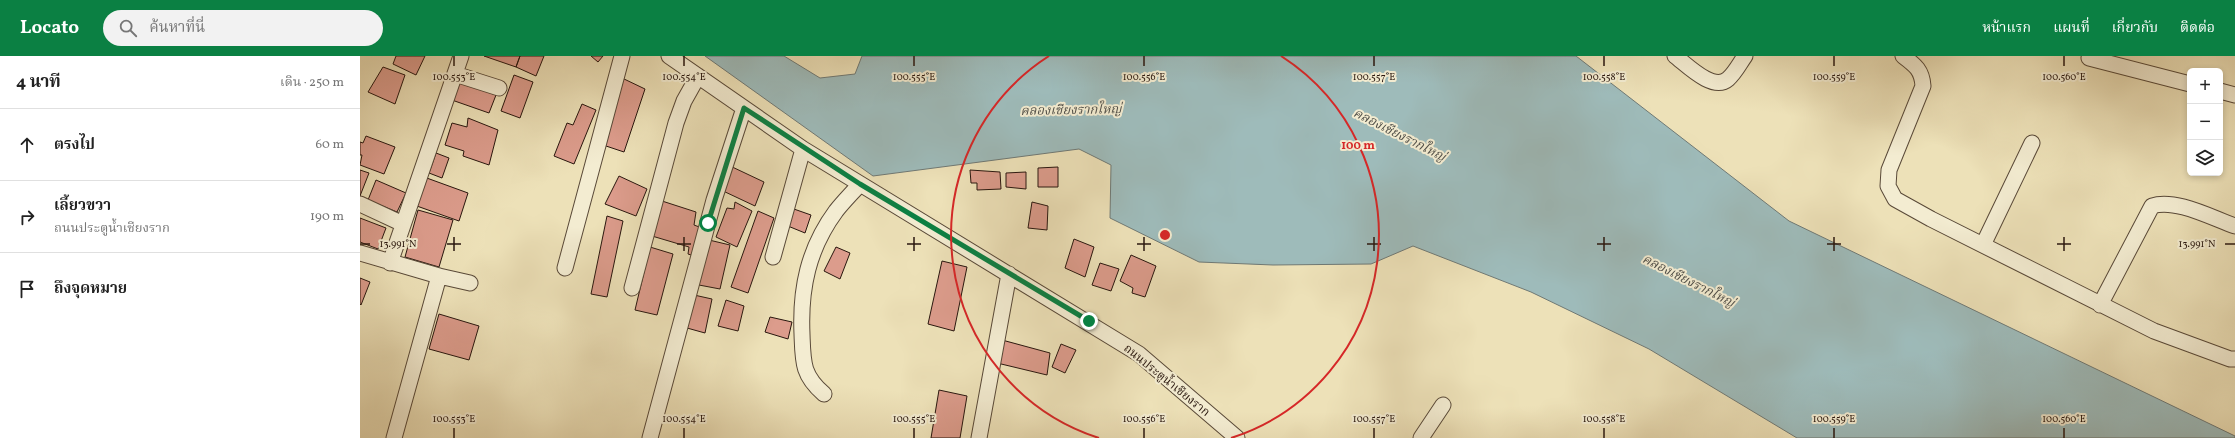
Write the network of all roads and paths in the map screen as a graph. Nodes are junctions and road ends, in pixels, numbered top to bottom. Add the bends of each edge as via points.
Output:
1 (461, 56) edge
2 (622, 56) edge
3 (669, 56) edge
4 (1675, 56) edge
5 (1745, 56) edge
6 (1903, 56) edge
7 (2089, 58) dead end
8 (455, 74) junction
9 (698, 76) junction
10 (2187, 83) edge
11 (499, 88) dead end
12 (2223, 92) edge
13 (2235, 95) edge
14 (744, 108) junction
15 (2032, 143) dead end
16 (803, 149) junction
17 (860, 184) junction
18 (360, 204) edge
19 (403, 224) junction
20 (2235, 226) edge
21 (1983, 244) junction
22 (360, 253) edge
23 (773, 257) dead end
24 (390, 263) junction
25 (565, 268) dead end
26 (1009, 274) junction
27 (439, 276) junction
28 (470, 283) dead end
29 (632, 288) dead end
30 (2100, 305) junction
31 (2235, 358) edge
32 (824, 394) dead end
33 (1443, 405) dead end
34 (394, 438) edge
35 (650, 438) edge
36 (979, 438) edge
37 (1237, 438) edge
38 (1421, 438) edge

1 - 8 street
2 - 25 street
3 - 9 street, ถนนประตูน้ำเชียงราก
4 - 5 street via 1709,82 1727,80
6 - 21 street via 1918,67 1923,86 1889,170 1888,186 1895,199
7 - 10 street
8 - 11 street
8 - 19 street
9 - 14 street, ถนนประตูน้ำเชียงราก
9 - 29 street via 676,122
12 - 13 street
14 - 16 street, ถนนประตูน้ำเชียงราก
14 - 35 street via 714,200
15 - 21 street
16 - 17 street, ถนนประตูน้ำเชียงราก
16 - 23 street
17 - 26 street, ถนนประตูน้ำเชียงราก
17 - 32 street via 829,223 810,259 802,286 800,308 805,372 811,383
18 - 19 street
19 - 24 street
20 - 30 street via 2174,204 2162,202 2152,206
21 - 30 street
22 - 24 street
24 - 27 street
26 - 36 street
26 - 37 street, ถนนประตูน้ำเชียงราก via 1139,354
27 - 28 street
27 - 34 street
30 - 31 street via 2154,331 2230,359
33 - 38 street

